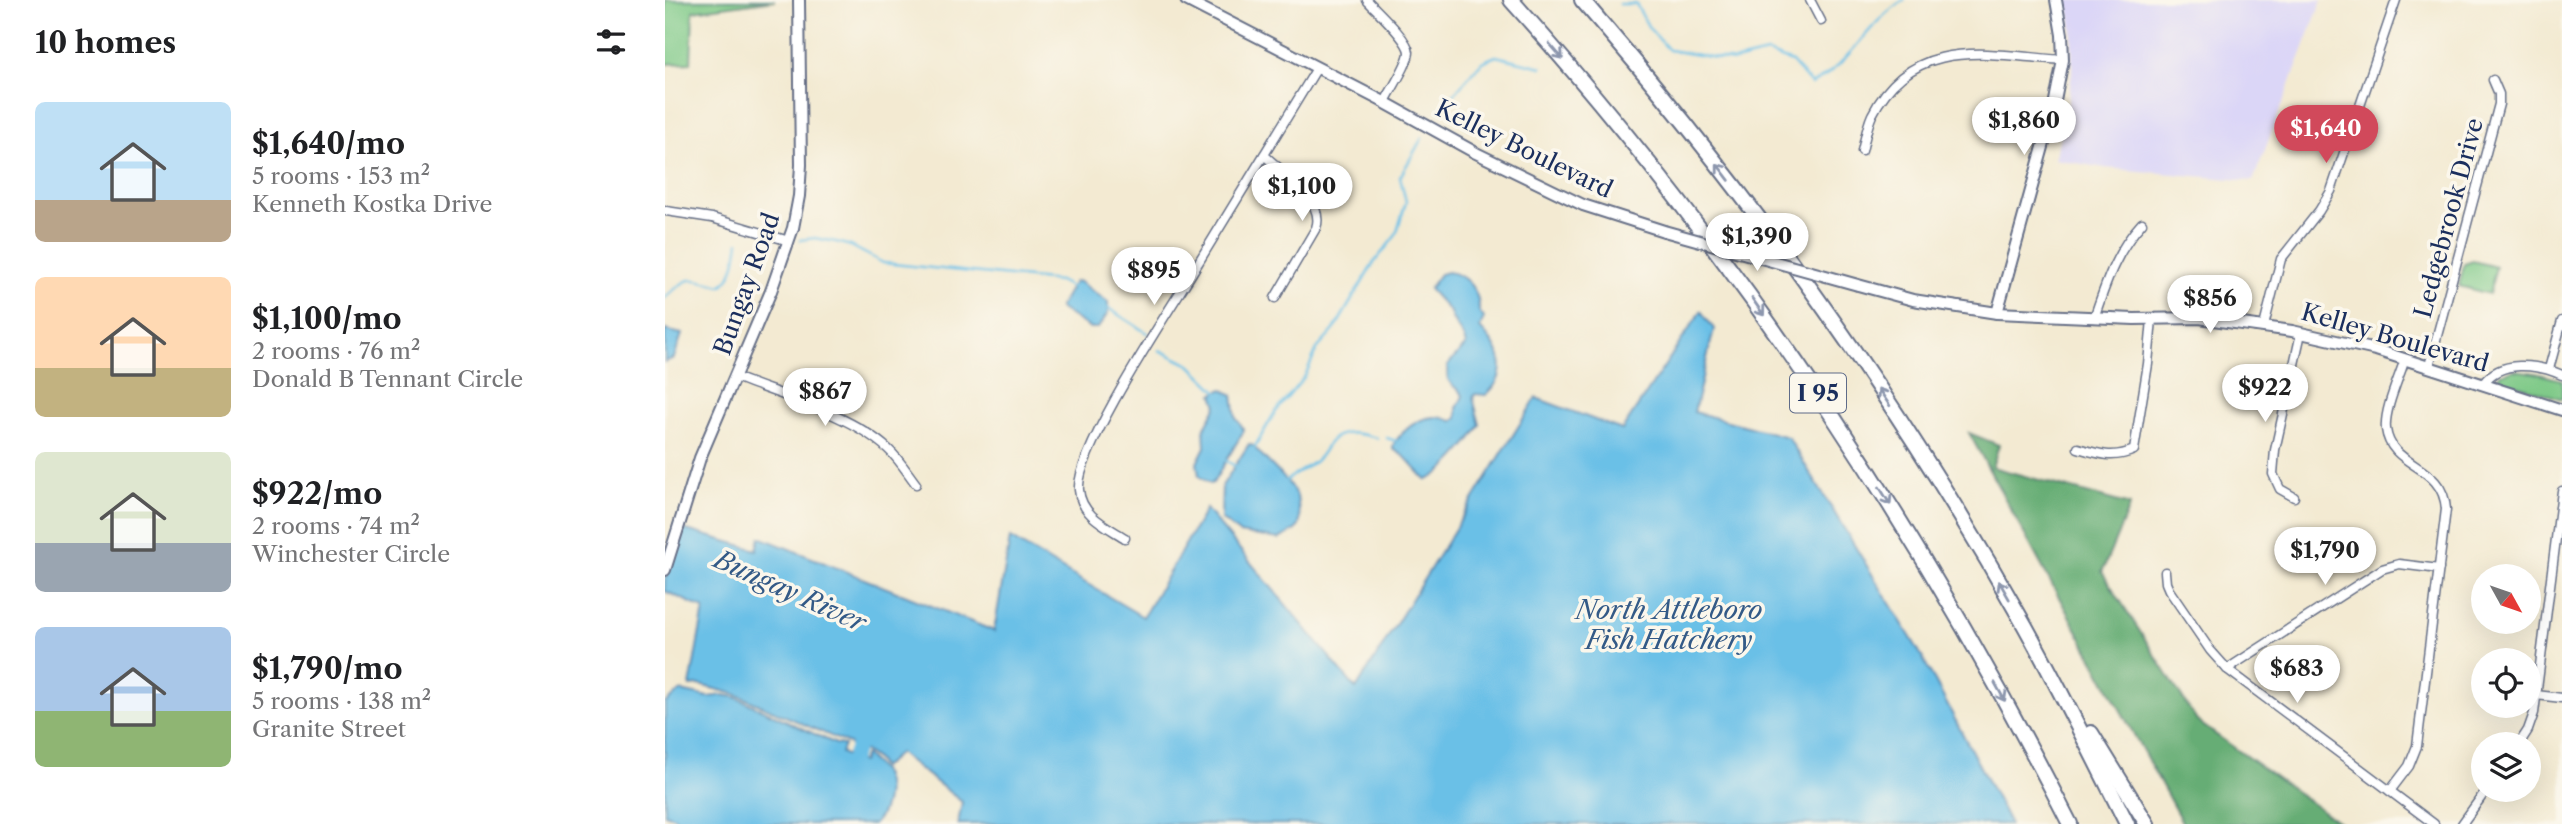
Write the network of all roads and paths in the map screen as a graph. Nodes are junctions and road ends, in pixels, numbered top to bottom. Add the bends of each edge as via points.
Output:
1 (799, 0) edge
2 (1187, 0) edge
3 (1367, 0) edge
4 (1511, 0) edge
5 (1582, 0) edge
6 (1809, 0) edge
7 (2056, 0) edge
8 (2396, 0) edge
9 (1821, 21) dead end
10 (2063, 61) junction
11 (1317, 68) junction
12 (2493, 80) dead end
13 (1385, 102) junction
14 (1862, 151) dead end
15 (1264, 155) junction
16 (666, 211) edge
17 (2141, 223) dead end
18 (789, 241) junction
19 (1275, 298) dead end
20 (1997, 313) junction
21 (2094, 318) junction
22 (2152, 319) junction
23 (2562, 321) edge
24 (2264, 326) junction
25 (2301, 332) junction
26 (2405, 359) junction
27 (2429, 366) junction
28 (2549, 369) junction
29 (2562, 375) edge
30 (734, 377) junction
31 (2483, 384) junction
32 (2562, 410) edge
33 (2078, 448) dead end
34 (916, 484) dead end
35 (2562, 491) edge
36 (2294, 497) dead end
37 (1125, 538) dead end
38 (2558, 548) edge
39 (665, 569) edge
40 (2439, 569) junction
41 (2165, 572) dead end
42 (2025, 627) junction
43 (2541, 662) edge
44 (2227, 669) junction
45 (2541, 696) edge
46 (2562, 698) edge
47 (2390, 791) junction
48 (2478, 802) edge
49 (2070, 824) edge
50 (2127, 824) edge
51 (2147, 824) edge
52 (2434, 824) edge
53 (2462, 824) edge

1 - 18 main road, Bungay Road via 801,165
2 - 11 main road, Kelley Boulevard
3 - 13 street via 1409,49
4 -> 49 highway, I 95 via 1667,185 1808,378 1946,596
42 -> 5 highway, I 95 via 1922,455 1828,315 1703,147
6 - 9 street
7 - 10 main road
8 - 24 street via 2331,191 2281,259
10 - 14 street via 1985,53 1933,60 1898,80 1883,97 1871,117
10 - 20 main road
11 - 13 main road, Kelley Boulevard
11 - 15 street
12 - 27 street, Ledgebrook Drive via 2499,104
13 - 20 main road, Kelley Boulevard, bridge via 1583,205 1913,300
15 - 19 street via 1311,199 1318,215 1316,228
15 - 37 street via 1133,369 1085,462 1079,490 1084,506
16 - 18 street via 712,218
17 - 21 street via 2118,254
18 - 30 main road, Bungay Road
20 - 21 main road, Kelley Boulevard
21 - 22 main road, Kelley Boulevard
22 - 24 main road, Kelley Boulevard via 2199,317
22 - 33 street via 2134,450 2106,456
23 - 28 street
24 - 25 main road, Kelley Boulevard
25 - 26 main road, Kelley Boulevard
25 - 36 street via 2273,474 2280,489
26 - 27 main road, Kelley Boulevard
26 - 40 street via 2386,428 2395,449 2433,478 2444,495
27 - 31 main road, Kelley Boulevard
28 - 29 street
28 - 31 street via 2514,366 2497,371
30 - 34 street via 860,430 891,451
30 - 39 main road, Bungay Road via 692,481
31 - 32 main road, Kelley Boulevard
35 - 38 street
38 - 43 street
40 - 44 street via 2399,564 2382,569
40 - 47 street via 2416,753
41 - 44 street via 2169,590
42 - 50 highway, I 95
42 - 51 highway
44 - 47 street
45 - 46 street
47 - 52 street
48 - 53 street

